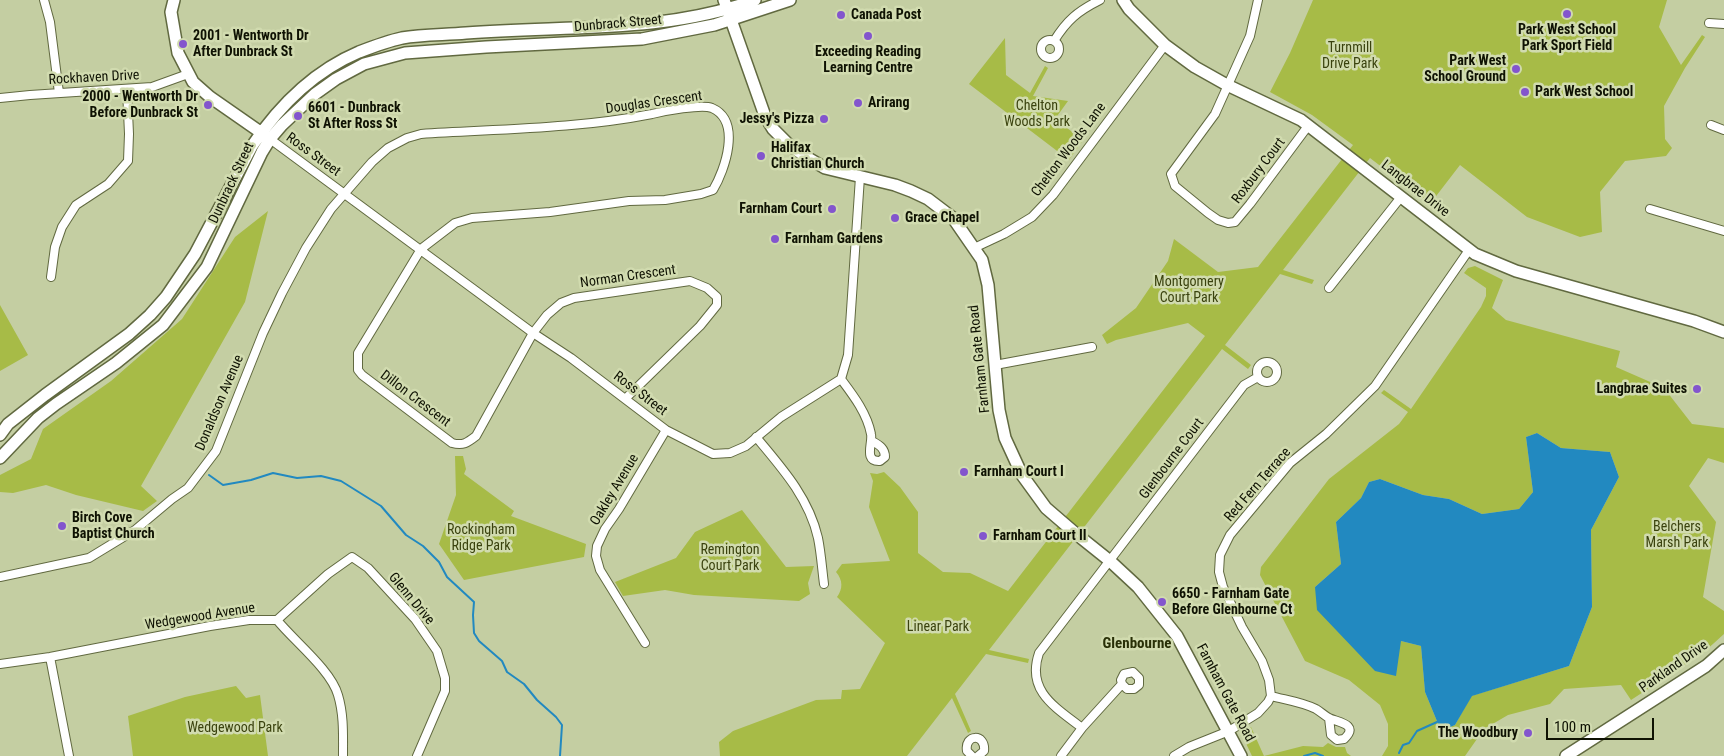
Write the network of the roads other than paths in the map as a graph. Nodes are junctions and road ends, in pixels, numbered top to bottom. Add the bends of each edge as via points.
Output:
1 (44, 0) edge
2 (174, 0) edge
3 (755, 0) edge
4 (790, 0) edge
5 (1100, 0) edge
6 (1123, 0) edge
7 (1258, 0) edge
8 (726, 5) edge
9 (731, 21) junction
10 (1710, 23) dead end
11 (1724, 24) edge
12 (1054, 40) dead end
13 (1165, 45) junction
14 (188, 74) junction
15 (1228, 85) junction
16 (127, 90) junction
17 (59, 93) junction
18 (0, 98) edge
19 (1711, 125) dead end
20 (1308, 126) junction
21 (1724, 130) edge
22 (266, 135) junction
23 (860, 177) junction
24 (345, 193) junction
25 (1401, 197) junction
26 (1650, 209) dead end
27 (1724, 231) edge
28 (974, 248) junction
29 (421, 250) junction
30 (1469, 250) junction
31 (51, 277) dead end
32 (1329, 288) dead end
33 (1724, 332) edge
34 (533, 333) junction
35 (1092, 347) dead end
36 (995, 365) junction
37 (1258, 376) dead end
38 (842, 379) junction
39 (625, 399) junction
40 (666, 430) junction
41 (0, 436) edge
42 (756, 437) junction
43 (872, 441) dead end
44 (0, 458) edge
45 (1110, 561) junction
46 (0, 576) edge
47 (824, 584) dead end
48 (277, 620) junction
49 (645, 643) dead end
50 (1724, 650) edge
51 (50, 657) junction
52 (0, 664) edge
53 (1122, 684) dead end
54 (1271, 696) junction
55 (1329, 718) dead end
56 (1082, 728) junction
57 (1228, 731) junction
58 (982, 755) edge
59 (69, 756) edge
60 (343, 756) edge
61 (416, 756) edge
62 (972, 756) edge
63 (1061, 756) edge
64 (1174, 756) edge
65 (1241, 756) edge
66 (1566, 756) edge

1 - 17 street
2 - 14 street via 171,12 174,33 178,53
3 - 8 street, Dunbrack Street
4 - 9 street, Dunbrack Street
5 - 12 street via 1074,15
6 - 13 street, Langbrae Drive
7 - 15 street via 1250,36
8 - 9 street, Farnham Gate Road
8 - 22 street, Dunbrack Street via 644,25 402,38 359,52 328,68 306,84 275,115
9 - 22 street, Dunbrack Street via 642,39 405,53 364,64 336,79
9 - 23 street, Farnham Gate Road via 765,116 774,129 789,145 825,168
10 - 11 street
13 - 15 street, Langbrae Drive
13 - 28 street, Chelton Woods Lane via 1053,196 1032,217
14 - 16 street, Rockhaven Drive via 152,87
14 - 22 street via 210,97
15 - 20 street, Langbrae Drive
15 - 20 street, Roxbury Court via 1215,114 1171,174 1175,186 1218,220 1228,224 1240,217
16 - 17 street, Rockhaven Drive
16 - 31 street via 128,160 108,184 76,205 57,240
17 - 18 street, Rockhaven Drive
19 - 21 street
20 - 25 street, Langbrae Drive
22 - 24 street, Ross Street
22 - 41 street, Dunbrack Street via 243,163 195,254 166,297 129,334 8,424
22 - 44 street, Dunbrack Street via 262,152 207,268 163,325 38,418
23 - 28 street, Farnham Gate Road via 895,185 928,199 953,218
23 - 38 street via 848,355
24 - 29 street, Ross Street
24 - 29 street, Douglas Crescent via 388,148 421,134 566,126 704,107 719,112 727,122 730,134 723,171 713,190 665,200 472,218 455,224
24 - 46 street, Donaldson Avenue via 306,248 282,293 216,451 188,488 135,530 89,558
25 - 30 street, Langbrae Drive
25 - 32 street
26 - 27 street
28 - 36 street, Farnham Gate Road via 982,260 988,285
29 - 34 street, Ross Street
29 - 34 street, Dillon Crescent via 358,353 358,370 452,443 467,444 476,436
30 - 33 street, Langbrae Drive via 1516,271
30 - 54 street, Red Fern Terrace via 1375,386 1332,429 1290,463 1230,535 1220,555 1219,572 1223,587 1262,661
34 - 39 street, Ross Street
34 - 39 street, Norman Crescent via 547,315 574,298 690,282 707,288 717,297 712,311
35 - 36 street
36 - 45 street, Farnham Gate Road via 1006,438 1022,475 1046,508
37 - 45 street, Glenbourne Court via 1244,385
38 - 42 street, Ross Street via 781,417
38 - 43 street via 857,400 869,425
39 - 40 street, Ross Street
40 - 42 street, Ross Street via 713,454 730,453
40 - 49 street, Oakley Avenue via 605,530 596,556 600,570
42 - 47 street via 799,491 811,516 818,537
45 - 56 street, Glenbourne Court via 1047,640 1035,663 1036,682 1041,692
45 - 57 street, Farnham Gate Road via 1138,587 1177,636
48 - 51 street, Wedgewood Avenue via 210,626
48 - 60 street via 326,673 338,692 343,714
48 - 61 street, Glenn Drive via 352,557 368,568 415,619 437,651 445,678 445,691
50 - 66 street, Parkland Drive via 1706,666
51 - 52 street, Wedgewood Avenue
51 - 59 street
53 - 56 street
54 - 55 street via 1300,703
54 - 57 street via 1258,713
56 - 63 street
57 - 64 street
57 - 65 street, Farnham Gate Road
58 - 62 street via 983,742 972,738 966,748

